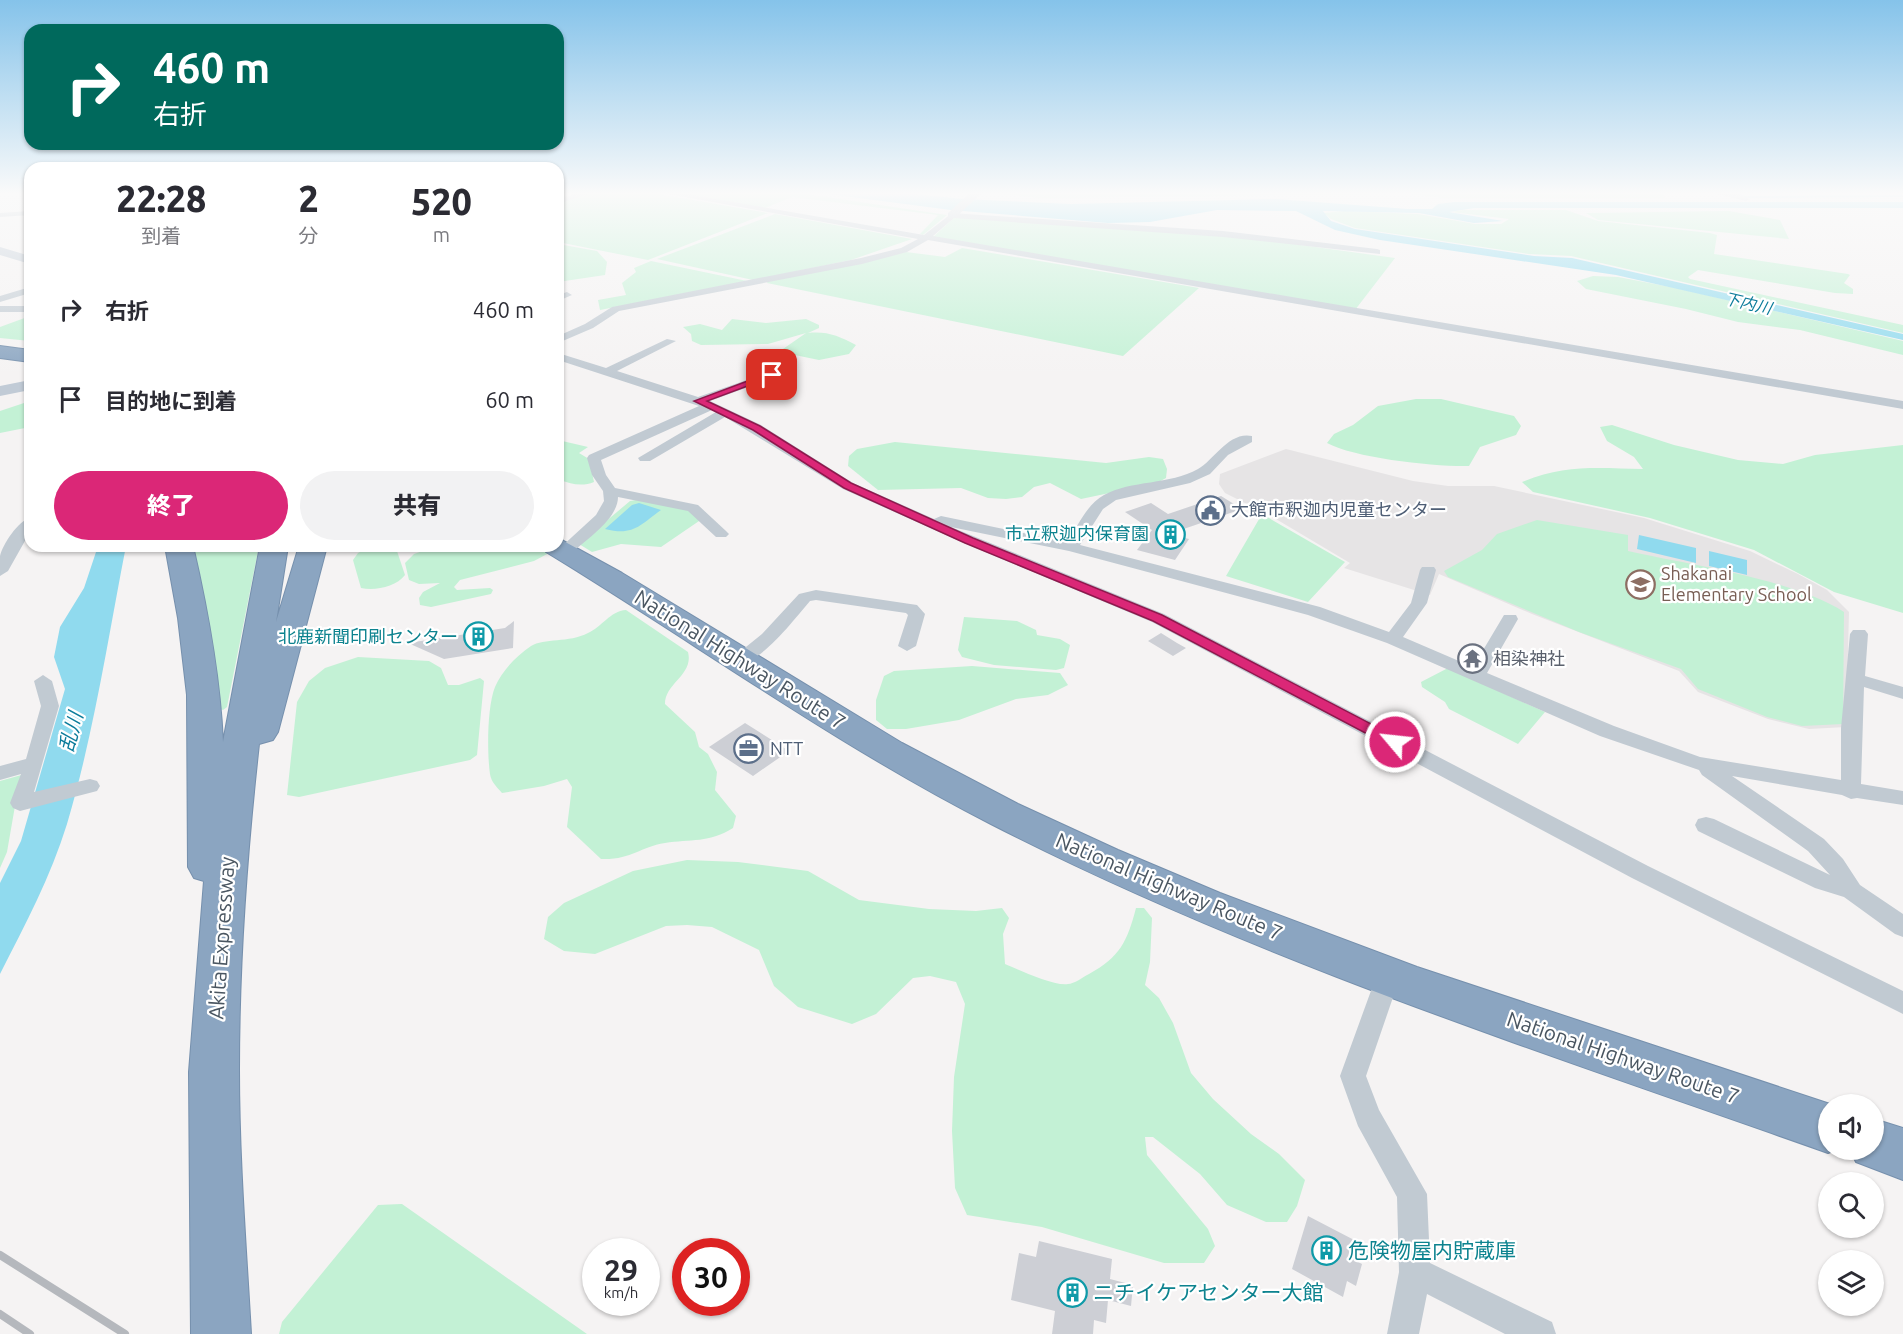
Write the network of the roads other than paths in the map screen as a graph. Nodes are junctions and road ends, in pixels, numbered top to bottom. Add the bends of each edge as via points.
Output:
1 (886, 254) edge
2 (1014, 254) edge
3 (24, 292) edge
4 (0, 299) edge
5 (0, 309) edge
6 (24, 309) edge
7 (564, 337) edge
8 (671, 341) dead end
9 (632, 347) dead end
10 (0, 352) edge
11 (24, 355) edge
12 (564, 358) edge
13 (591, 367) junction
14 (788, 369) dead end
15 (607, 372) junction
16 (780, 385) dead end
17 (24, 387) edge
18 (0, 391) edge
19 (1903, 405) edge
20 (713, 406) junction
21 (1247, 439) dead end
22 (645, 458) dead end
23 (610, 491) junction
24 (913, 514) junction
25 (24, 529) edge
26 (721, 534) dead end
27 (564, 546) edge
28 (1071, 547) junction
29 (564, 551) edge
30 (180, 552) edge
31 (273, 552) edge
32 (311, 552) edge
33 (1428, 570) dead end
34 (0, 571) edge
35 (1510, 619) dead end
36 (1859, 634) dead end
37 (1393, 639) junction
38 (907, 646) dead end
39 (742, 659) junction
40 (1477, 675) junction
41 (1855, 679) junction
42 (42, 681) dead end
43 (1903, 693) edge
44 (35, 763) junction
45 (1697, 764) junction
46 (0, 773) edge
47 (90, 786) dead end
48 (1851, 792) junction
49 (1903, 798) edge
50 (1706, 825) dead end
51 (1852, 891) junction
52 (1903, 927) edge
53 (1388, 977) junction
54 (1903, 1003) edge
55 (215, 1036) junction
56 (1818, 1125) edge
57 (1884, 1147) edge
58 (1903, 1154) edge
59 (1415, 1272) junction
60 (221, 1334) edge
61 (1403, 1334) edge
62 (1540, 1334) edge

1 - 7 street via 616,309
2 - 19 street
3 - 4 street
5 - 6 street
8 - 15 street
9 - 13 street
10 - 11 highway
12 - 13 street
13 - 15 street
14 - 20 street
15 - 20 street
16 - 20 street
17 - 18 street
20 - 22 street
20 - 23 street via 594,458 599,476
20 - 24 street via 848,486
21 - 28 street via 1223,452 1205,471 1185,480 1111,497 1098,506
23 - 26 street via 693,508
23 - 27 street via 611,501 602,517
24 - 28 street
24 - 54 street via 1183,630 1640,872
25 - 34 street
28 - 37 street via 1256,593
29 - 39 highway, National Highway Route 7
30 - 55 highway via 204,694
31 - 55 highway, Akita Expressway via 235,783
32 - 55 highway via 279,657 248,792 232,957
33 - 37 street via 1419,603
35 - 40 street
36 - 41 street
37 - 40 street
38 - 39 street via 917,614 911,609 816,595 805,597 768,638
39 - 53 highway, National Highway Route 7 via 902,760 1003,813 1218,911
40 - 45 street via 1607,731
41 - 43 street
41 - 48 street
42 - 44 street via 50,706
44 - 46 street
44 - 47 street via 20,803
45 - 48 street
45 - 51 street via 1816,845
48 - 49 street
50 - 51 street via 1823,882
51 - 52 street
53 - 56 highway, National Highway Route 7
53 - 59 street via 1353,1076 1368,1117 1412,1194
55 - 60 highway, Akita Expressway
57 - 58 highway
59 - 61 street
59 - 62 street

